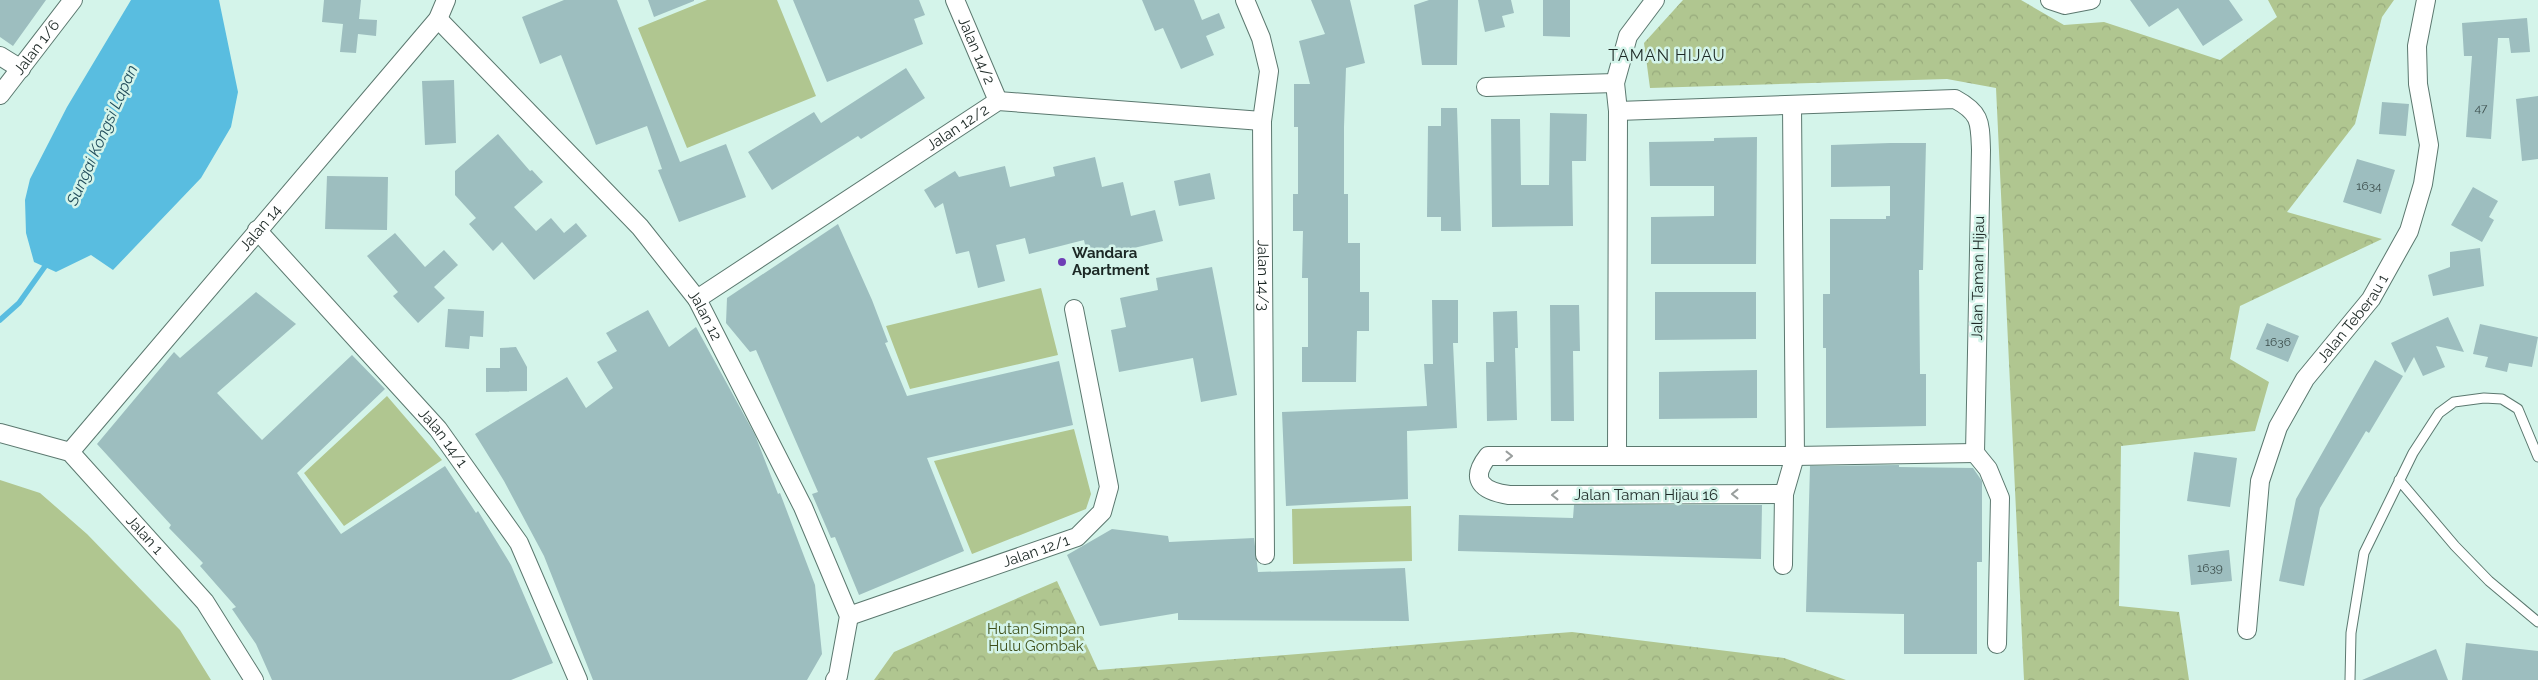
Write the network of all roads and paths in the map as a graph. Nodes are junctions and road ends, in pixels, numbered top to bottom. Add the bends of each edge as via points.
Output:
1 (73, 0) edge
2 (446, 0) edge
3 (955, 0) edge
4 (1246, 0) edge
5 (1655, 0) edge
6 (2050, 0) edge
7 (2091, 0) edge
8 (2426, 0) edge
9 (438, 19) junction
10 (0, 56) edge
11 (21, 69) junction
12 (1615, 83) junction
13 (1486, 87) dead end
14 (0, 95) edge
15 (998, 101) junction
16 (1792, 106) junction
17 (1618, 111) junction
18 (1262, 121) junction
19 (257, 230) junction
20 (697, 299) junction
21 (1074, 309) dead end
22 (0, 433) edge
23 (70, 452) junction
24 (1975, 452) junction
25 (1617, 456) junction
26 (1796, 456) junction
27 (2538, 457) edge
28 (2399, 480) junction
29 (1784, 494) junction
30 (1266, 555) dead end
31 (1783, 565) dead end
32 (849, 616) junction
33 (2538, 622) edge
34 (2247, 630) dead end
35 (1997, 644) dead end
36 (254, 680) edge
37 (578, 680) edge
38 (835, 680) edge
39 (2350, 680) edge

1 - 11 street, Jalan 1/6
2 - 9 street, Jalan 14
3 - 15 street, Jalan 14/2
4 - 18 street, Jalan 14/3 via 1261,38 1269,71
5 - 12 street via 1628,36
6 - 7 street via 2065,5
8 - 34 street, Jalan Teberau 1 via 2416,46 2418,84 2429,145 2423,184 2409,231 2371,299 2305,379 2278,427 2260,481
9 - 19 street, Jalan 14
9 - 20 street, Jalan 12 via 640,227
10 - 11 street
11 - 14 street, Jalan 1/6
12 - 13 street
12 - 17 street
15 - 18 street, Jalan 12/2
15 - 20 street, Jalan 12/2
16 - 17 street, Jalan Taman Hijau
16 - 24 street, Jalan Taman Hijau via 1954,99 1971,108 1980,122
16 - 26 street
17 - 25 street
18 - 30 street, Jalan 14/3
19 - 23 street, Jalan 14
19 - 37 street, Jalan 14/1 via 438,429 519,543
20 - 32 street, Jalan 12 via 803,506
21 - 32 street, Jalan 12/1 via 1109,487 1102,512 1077,537
22 - 23 street
23 - 36 street, Jalan 1 via 205,602
24 - 26 street
24 - 35 street via 1988,468 2000,498
25 - 26 street
29 -> 25 street, Jalan Taman Hijau 16 via 1509,495 1485,488 1478,478 1480,466 1488,456
26 - 29 street
27 - 28 lane via 2518,409 2502,399 2454,402 2439,412
28 - 33 lane via 2489,581
28 - 39 lane via 2364,553 2351,633
29 - 31 street
32 - 38 street

